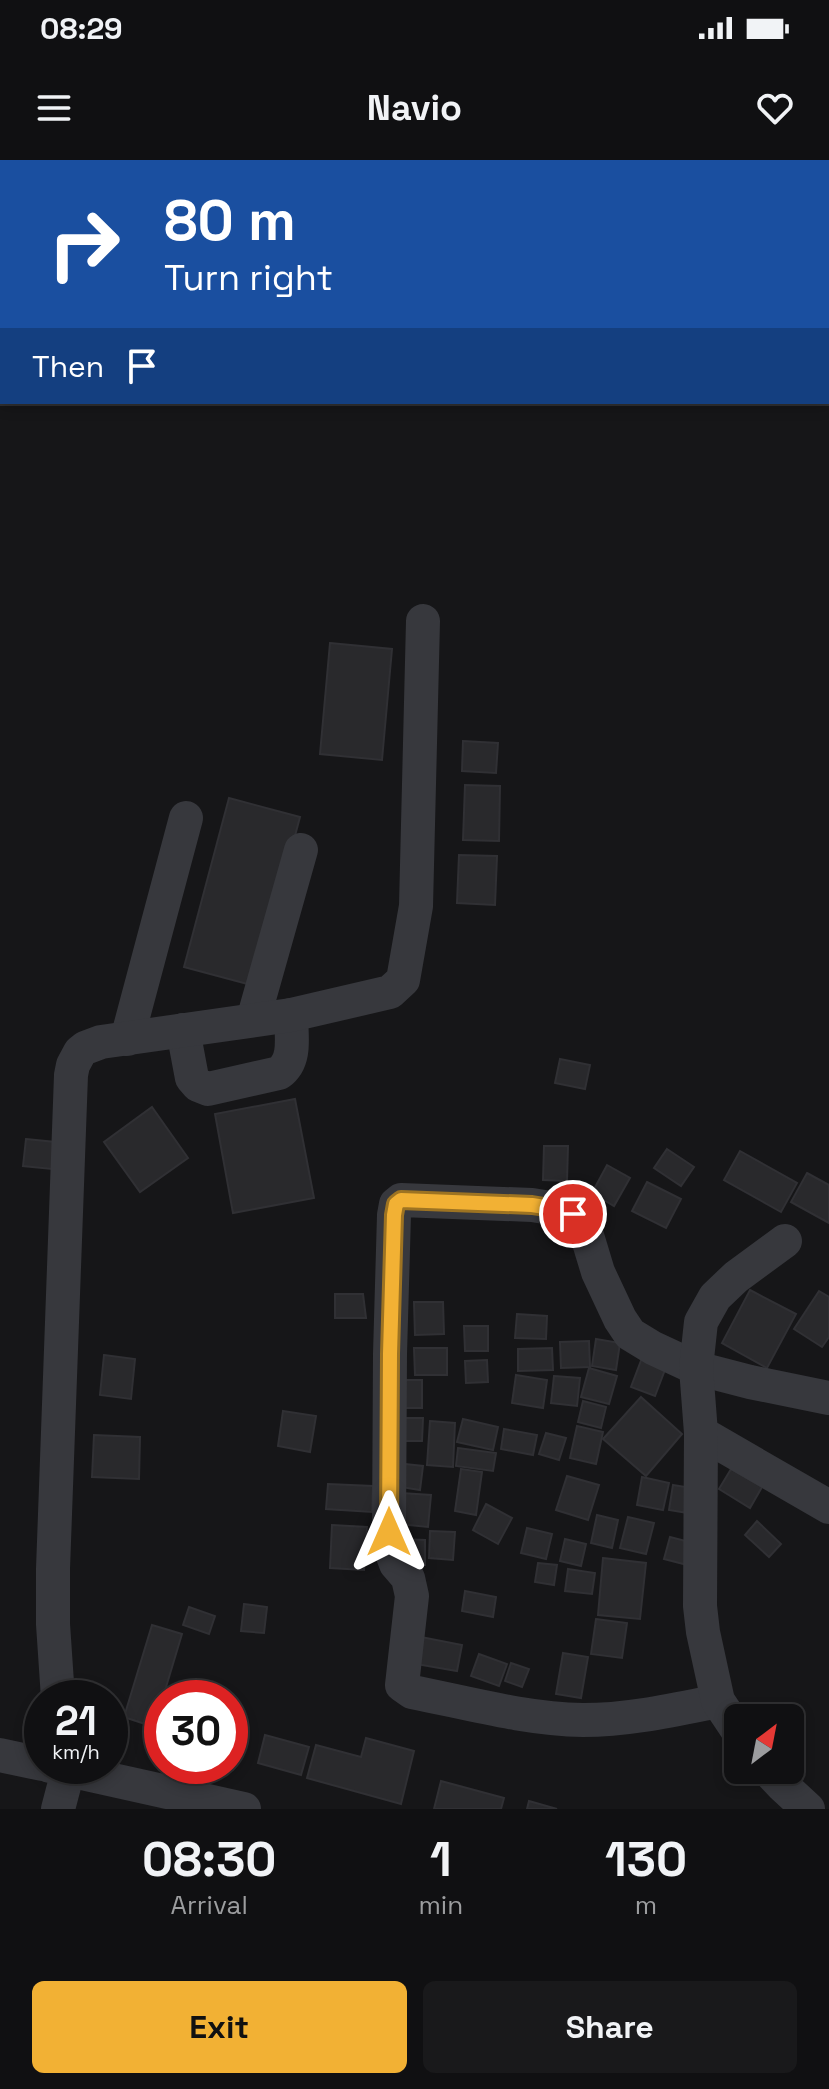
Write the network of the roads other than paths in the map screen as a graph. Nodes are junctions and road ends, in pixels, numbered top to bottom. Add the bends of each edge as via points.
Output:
1 (423, 621) dead end
2 (186, 818) dead end
3 (301, 850) dead end
4 (291, 1015) junction
5 (253, 1020) junction
6 (183, 1030) junction
7 (127, 1039) junction
8 (785, 1241) dead end
9 (696, 1368) junction
10 (829, 1398) edge
11 (701, 1433) junction
12 (829, 1507) edge
13 (57, 1680) edge
14 (718, 1701) junction
15 (724, 1710) edge
16 (0, 1755) edge
17 (24, 1760) edge
18 (128, 1783) edge
19 (55, 1784) edge
20 (782, 1784) edge
21 (58, 1809) edge
22 (244, 1809) edge
23 (808, 1809) edge

1 - 4 street via 416,906 403,980 390,992
2 - 7 street
3 - 5 street
4 - 5 street
4 - 6 street via 287,1067 208,1089 192,1078
5 - 6 street
6 - 7 street
7 - 13 street via 85,1048 71,1075 53,1569
8 - 9 street via 715,1297 701,1322
9 - 10 street
9 - 11 street
9 - 14 street via 630,1334 598,1272 585,1229 573,1214 532,1205 401,1200 396,1204 389,1532 393,1556 408,1578 412,1596 402,1685 412,1692 528,1715 582,1720 645,1716
11 - 12 street
11 - 14 street via 700,1606
14 - 15 street
16 - 17 street
18 - 22 street
19 - 21 street
20 - 23 street

